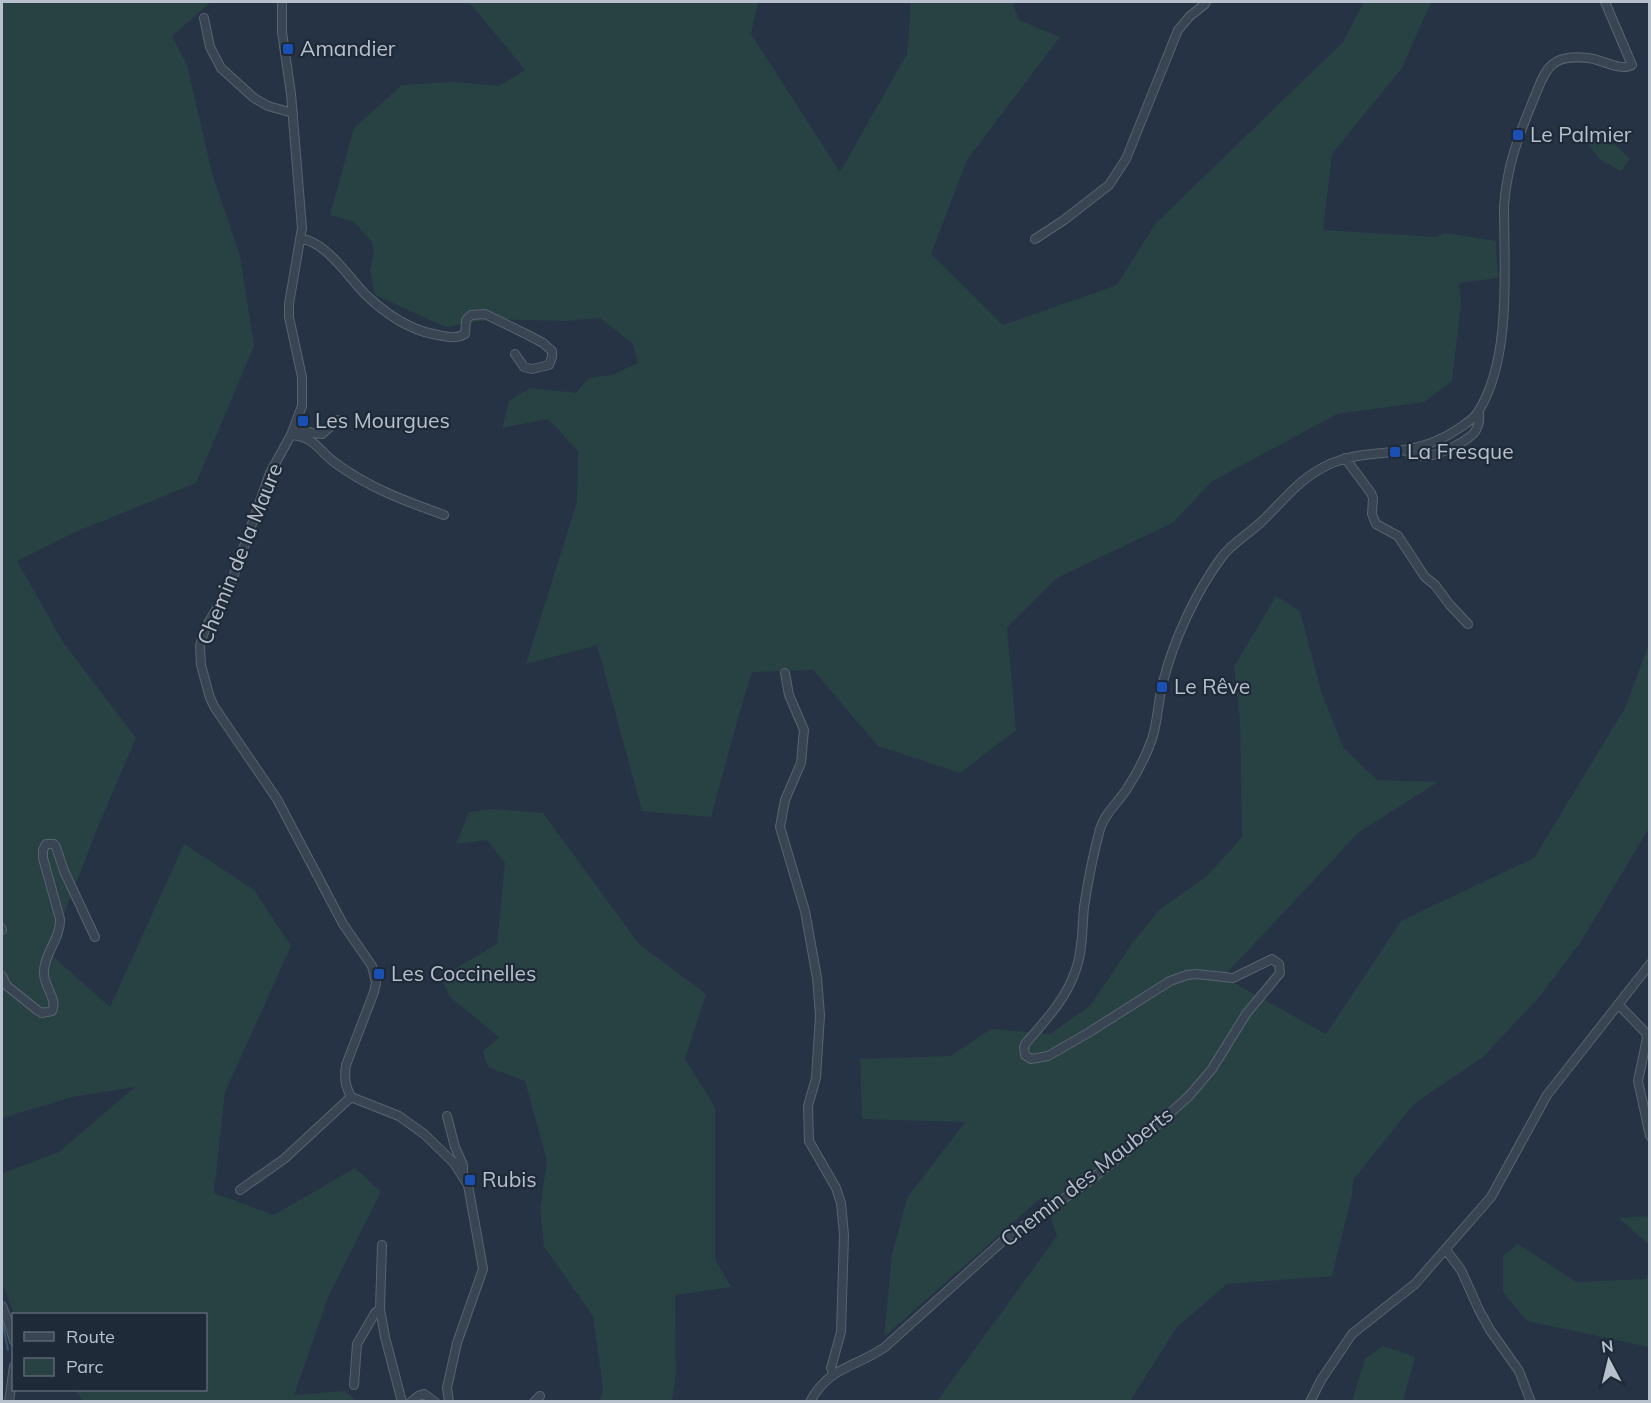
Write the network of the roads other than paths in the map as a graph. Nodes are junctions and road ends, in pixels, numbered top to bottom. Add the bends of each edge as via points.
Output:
1 (282, 2) edge
2 (1206, 2) edge
3 (1605, 2) edge
4 (204, 18) dead end
5 (293, 113) junction
6 (301, 239) junction
7 (1035, 239) dead end
8 (515, 354) dead end
9 (338, 420) dead end
10 (293, 431) junction
11 (1345, 458) junction
12 (444, 515) dead end
13 (1468, 624) dead end
14 (785, 673) dead end
15 (95, 937) dead end
16 (1650, 964) edge
17 (2, 976) edge
18 (1618, 1004) junction
19 (351, 1097) junction
20 (447, 1116) dead end
21 (1650, 1136) edge
22 (463, 1175) junction
23 (240, 1190) dead end
24 (382, 1245) dead end
25 (1446, 1250) junction
26 (2, 1306) edge
27 (380, 1309) junction
28 (12, 1334) edge
29 (833, 1373) junction
30 (12, 1380) edge
31 (354, 1385) dead end
32 (9, 1401) edge
33 (402, 1401) edge
34 (411, 1401) edge
35 (435, 1401) edge
36 (449, 1401) edge
37 (810, 1401) edge
38 (1310, 1401) edge
39 (1531, 1401) edge

1 - 5 street, Chemin de la Maure
2 - 7 street via 1178,30 1126,159 1109,185
3 - 11 street, Chemin des Mauberts via 1632,65 1627,68 1588,58 1566,58 1552,65 1514,146 1504,197 1501,343 1479,411 1453,433 1420,446
4 - 5 street via 210,47 221,68 254,98
5 - 6 street, Chemin de la Maure
6 - 8 street via 323,248 368,296 405,324 457,338 465,334 466,320 471,315 485,314 552,351 549,365 532,369 524,367
6 - 10 street, Chemin de la Maure via 289,304 303,391
9 - 10 street via 322,434
10 - 12 street via 312,440 358,478
10 - 19 street, Chemin de la Maure via 270,473 230,586 207,625 200,652 215,708 277,799 343,924 375,974 374,992 346,1065 346,1086
11 - 13 street via 1371,493 1376,524 1398,536 1425,577
11 - 29 street, Chemin des Mauberts via 1291,490 1234,544 1205,583 1171,656 1152,739 1127,789 1101,827 1077,969 1055,1008 1026,1043 1025,1055 1031,1059 1048,1056 1179,978 1196,974 1233,978 1272,959 1279,964 1280,973 1246,1014 1201,1084 1160,1124 1085,1184 1005,1239 885,1347
14 - 29 street via 789,695 804,730 801,763 785,800 780,827 805,911 820,1015 816,1078 808,1106 809,1141 842,1203 841,1332
15 - 17 street via 56,847 46,844 43,858 61,928 44,972 54,1002 52,1011 37,1011 7,986
16 - 18 street
18 - 21 street via 1646,1033 1638,1081
18 - 25 street via 1548,1095 1491,1197
19 - 22 street via 399,1116 424,1134
19 - 23 street via 284,1159
20 - 22 street
22 - 36 street via 483,1269 457,1343 447,1388
24 - 27 street
25 - 38 street via 1415,1284 1352,1334
25 - 39 street via 1461,1270 1490,1330 1519,1371
26 - 28 street
27 - 31 street via 357,1344
27 - 33 street
29 - 37 street
30 - 32 street
34 - 35 street via 424,1394

